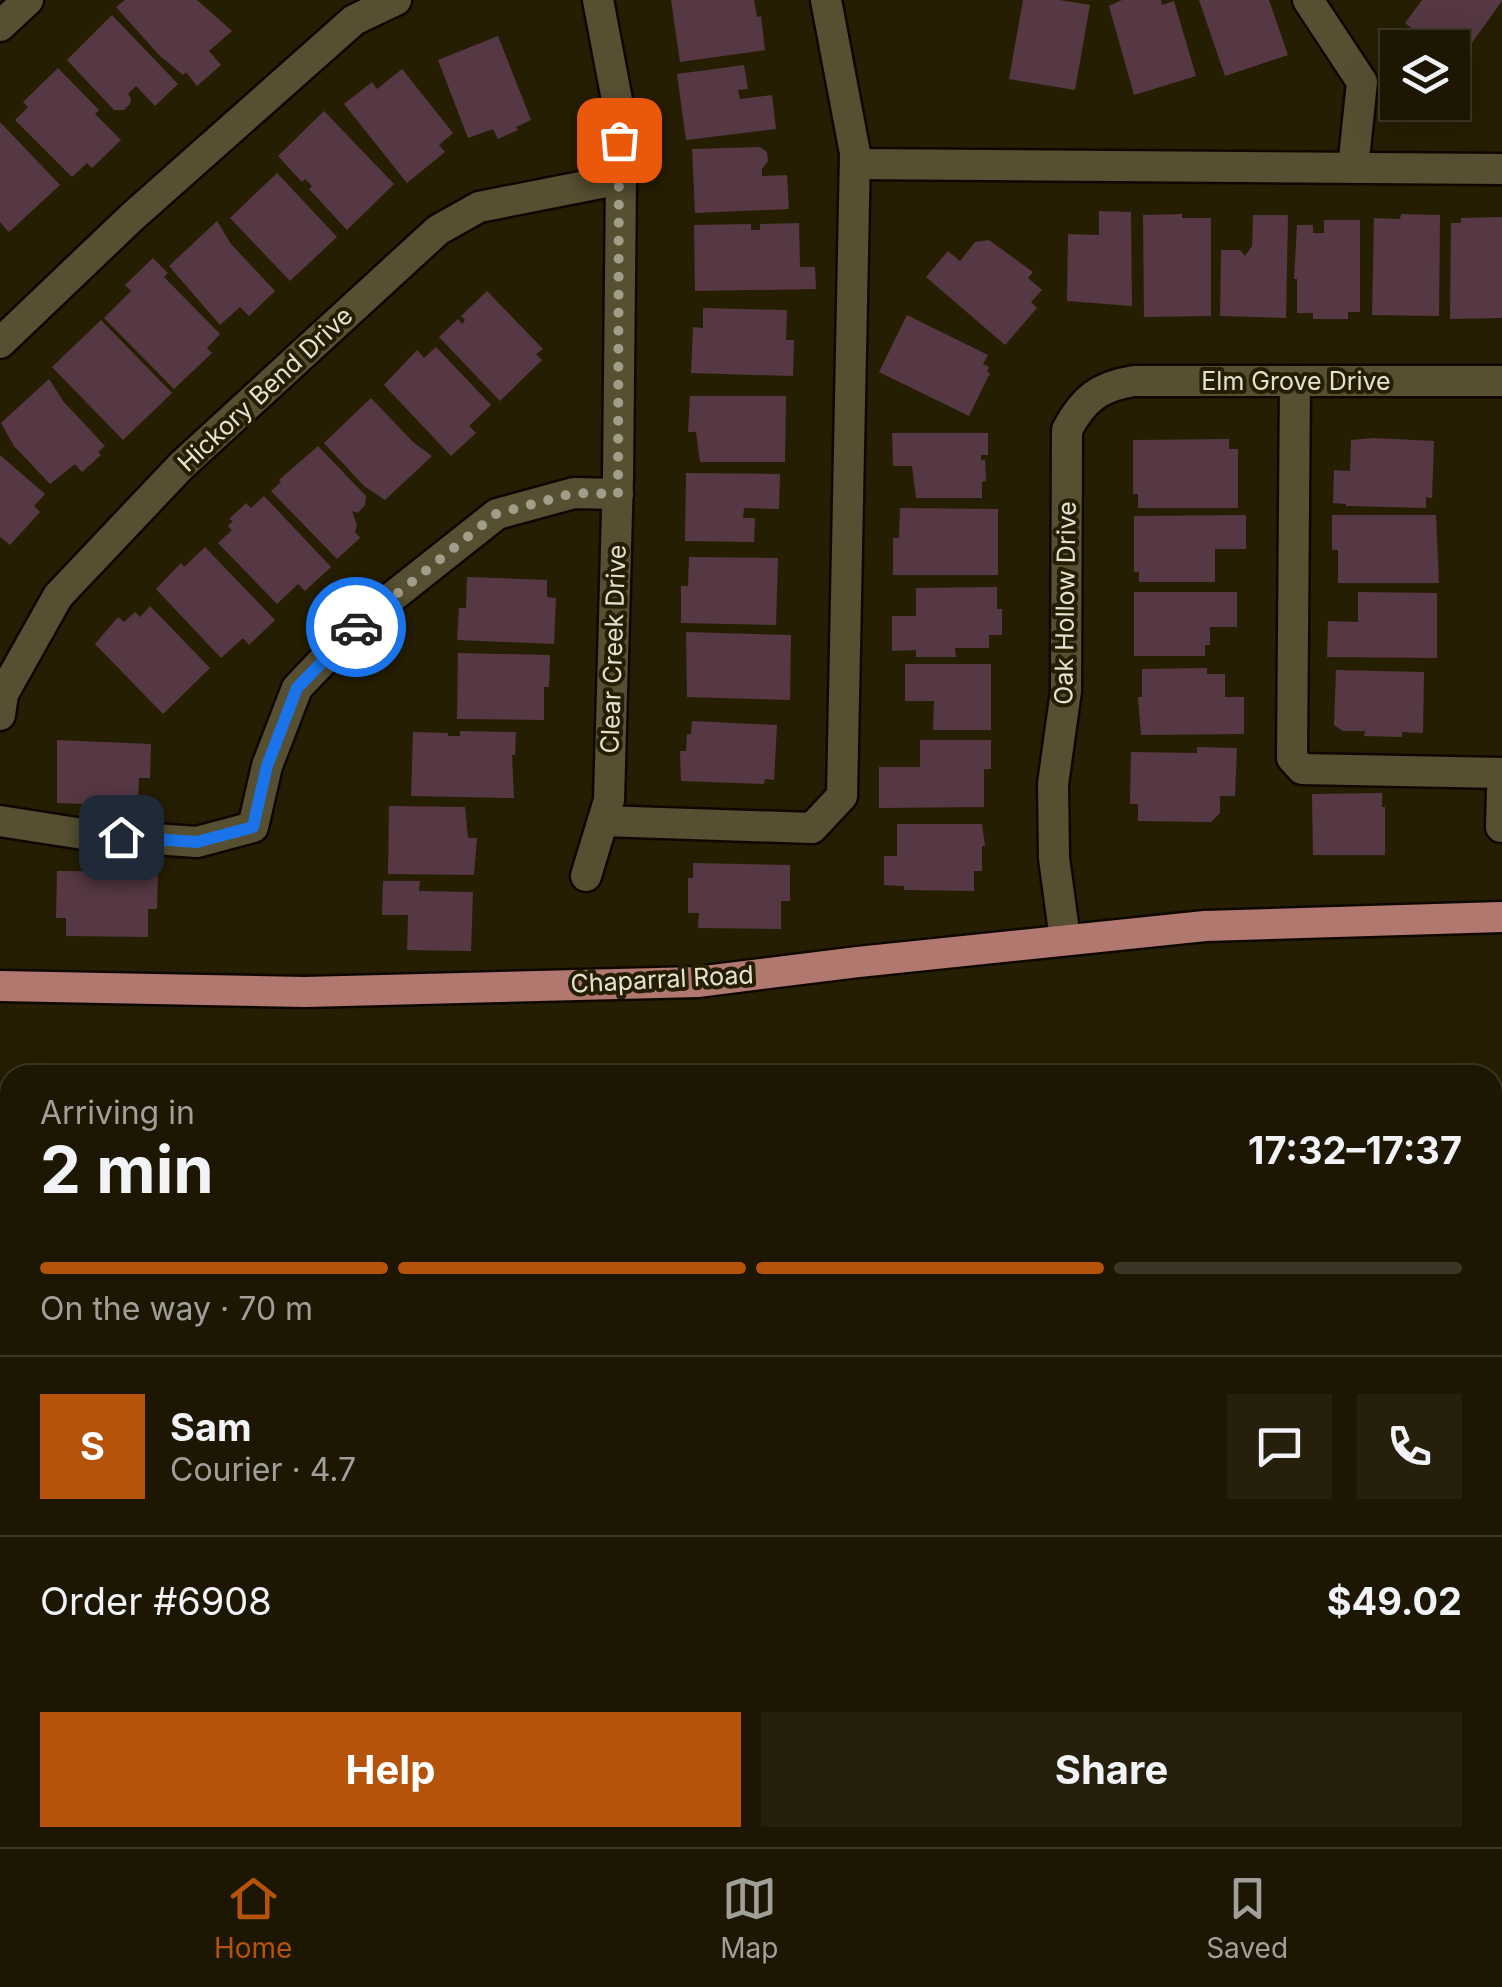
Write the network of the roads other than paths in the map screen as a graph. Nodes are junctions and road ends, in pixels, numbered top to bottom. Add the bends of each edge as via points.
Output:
1 (28, 0) edge
2 (396, 0) edge
3 (598, 0) edge
4 (826, 0) edge
5 (1308, 0) edge
6 (0, 26) edge
7 (856, 164) junction
8 (1354, 168) junction
9 (1502, 169) edge
10 (621, 180) junction
11 (0, 343) edge
12 (1295, 381) junction
13 (1502, 381) edge
14 (1093, 394) joint
15 (618, 494) junction
16 (0, 715) edge
17 (1502, 773) edge
18 (1502, 791) edge
19 (0, 820) edge
20 (603, 821) junction
21 (1501, 827) edge
22 (586, 876) dead end
23 (1502, 917) edge
24 (1064, 939) junction
25 (0, 986) edge

1 - 6 street
2 - 11 street via 354,20
3 - 10 street, Clear Creek Drive via 617,100
4 - 7 street
5 - 8 street via 1362,82
7 - 8 street
7 - 20 street via 842,796 812,828
8 - 9 street
10 - 15 street, Clear Creek Drive
10 - 16 street, Hickory Bend Drive via 479,207 438,230 182,466 58,596 3,694
12 - 13 street, Elm Grove Drive
12 - 14 street, Elm Grove Drive via 1134,381
12 - 17 street via 1292,758 1302,769
14 - 24 street, Oak Hollow Drive via 1068,430 1066,691 1053,784
15 - 19 street via 574,493 496,514 358,624 297,688 267,766 253,827 197,842
15 - 20 street, Clear Creek Drive via 609,800
18 - 21 street
20 - 22 street, Clear Creek Drive
23 - 24 main road, Chaparral Road via 1205,926
24 - 25 main road, Chaparral Road via 697,982 305,992

